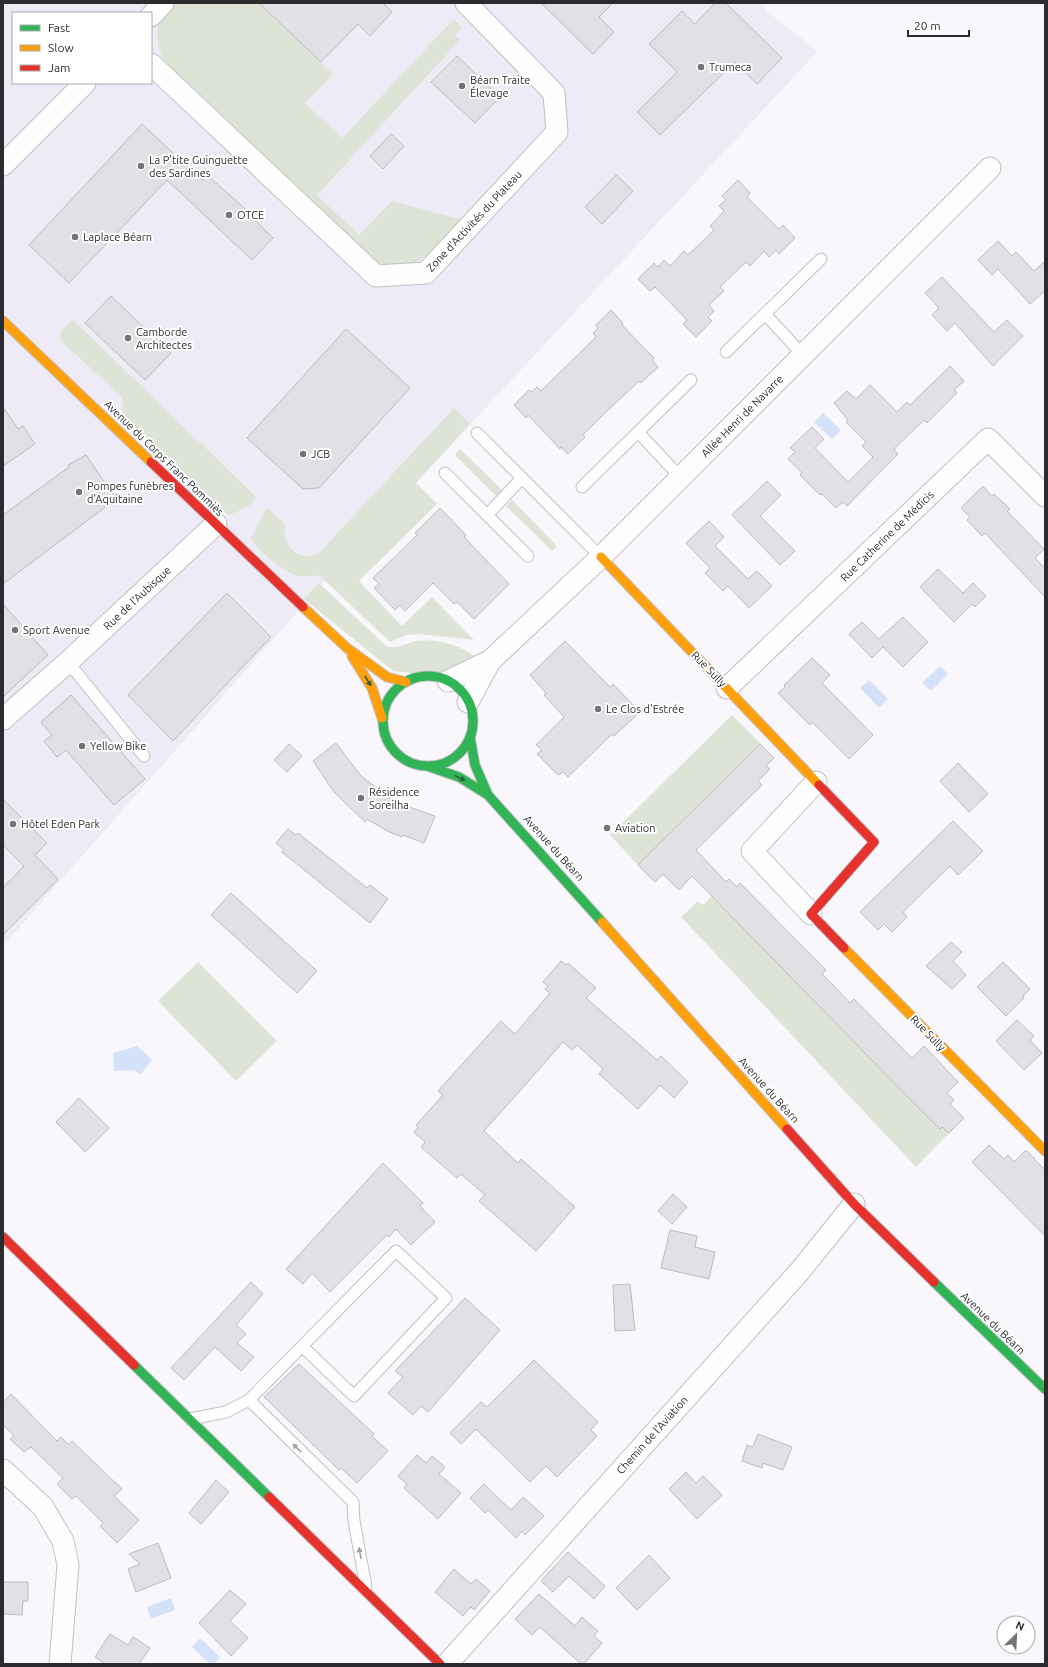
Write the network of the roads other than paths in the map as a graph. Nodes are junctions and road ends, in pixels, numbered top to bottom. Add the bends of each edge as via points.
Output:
1 (163, 3) edge
2 (466, 3) edge
3 (152, 15) edge
4 (152, 65) edge
5 (84, 84) edge
6 (3, 165) edge
7 (990, 168) dead end
8 (821, 259) dead end
9 (765, 314) junction
10 (3, 321) edge
11 (726, 352) dead end
12 (803, 355) junction
13 (692, 380) dead end
14 (638, 432) junction
15 (477, 433) dead end
16 (445, 473) dead end
17 (680, 477) junction
18 (522, 478) junction
19 (582, 487) dead end
20 (1045, 496) edge
21 (487, 515) junction
22 (216, 524) junction
23 (528, 556) dead end
24 (601, 556) junction
25 (347, 648) junction
26 (490, 661) junction
27 (68, 662) junction
28 (448, 681) junction
29 (406, 682) junction
30 (727, 688) junction
31 (468, 702) junction
32 (3, 718) edge
33 (382, 718) junction
34 (470, 737) junction
35 (144, 756) dead end
36 (430, 767) junction
37 (816, 782) junction
38 (488, 794) junction
39 (811, 914) junction
40 (1045, 1151) edge
41 (854, 1204) junction
42 (3, 1237) edge
43 (302, 1346) junction
44 (1045, 1389) edge
45 (249, 1400) junction
46 (190, 1419) junction
47 (3, 1470) edge
48 (366, 1592) junction
49 (60, 1664) edge
50 (440, 1664) edge
51 (447, 1664) edge

1 - 3 street
2 - 4 street, Zone d'Activités du Plateau via 554,93 557,132 426,273 376,276
5 - 6 street
7 - 12 street, Allée Henri de Navarre
8 - 9 lane
9 - 11 lane
9 - 12 lane
10 - 22 street, Avenue du Corps Franc Pommiès
12 - 17 street, Allée Henri de Navarre
13 - 14 lane
14 - 17 lane
14 - 19 lane
15 - 18 lane
16 - 21 lane
17 - 24 street, Allée Henri de Navarre
18 - 21 lane
18 - 24 lane
20 - 30 street, Rue Catherine de Médicis via 988,439
21 - 23 lane
22 - 25 street, Avenue du Corps Franc Pommiès
22 - 27 street, Rue de l'Aubisque
24 - 26 street, Allée Henri de Navarre
24 - 30 street, Rue Sully
25 - 29 street via 387,677
25 -> 33 street via 372,688
26 - 28 street, Allée Henri de Navarre
26 - 31 street, Allée Henri de Navarre
27 - 32 street, Rue de l'Aubisque
27 - 35 lane
28 - 29 street via 434,677 419,677
28 - 31 street via 460,690
29 - 33 street via 395,689 386,704
30 - 37 street, Rue Sully
31 - 34 street via 473,716
33 - 36 street via 384,734 390,747 401,758 415,765
34 - 36 street via 458,755 445,763
34 - 38 street, Avenue du Béarn via 475,765
36 -> 38 street, Avenue du Béarn via 459,777
37 - 39 street, Rue Sully via 874,842
37 - 39 street, Rue Sully via 752,851
38 - 41 street, Avenue du Béarn
39 - 40 street, Rue Sully
41 - 44 street, Avenue du Béarn
41 - 51 street, Chemin de l'Aviation via 799,1272
42 - 46 street
43 - 43 lane via 396,1251 446,1298 354,1396
43 - 45 lane
45 - 46 lane via 226,1412
48 -> 45 lane via 353,1502
46 - 48 street
47 - 49 street via 43,1507 63,1541 68,1565
48 - 50 street

